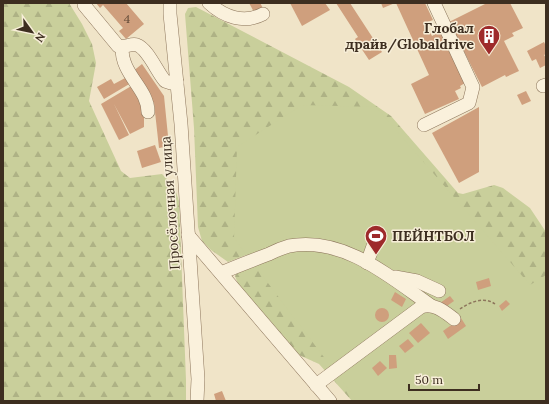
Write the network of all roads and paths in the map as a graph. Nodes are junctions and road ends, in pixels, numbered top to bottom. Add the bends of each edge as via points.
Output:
1 (170, 3) edge
2 (209, 3) edge
3 (434, 3) edge
4 (84, 5) dead end
5 (263, 14) dead end
6 (122, 47) junction
7 (177, 82) junction
8 (148, 112) dead end
9 (424, 125) dead end
10 (188, 235) junction
11 (377, 235) dead end
12 (367, 263) junction
13 (221, 273) junction
14 (391, 276) junction
15 (439, 291) dead end
16 (495, 304) dead end
17 (430, 305) junction
18 (452, 318) joint
19 (316, 384) junction
20 (197, 401) edge
21 (330, 401) edge

1 - 7 street, Просёлочная улица
2 - 5 street via 233,18 245,20
3 - 9 street via 473,87 469,103
4 - 6 street via 118,46
6 - 7 street via 133,45 142,48 165,81
6 - 8 street via 123,62 146,100
7 - 10 street, Просёлочная улица
10 - 13 street
10 - 20 street, Просёлочная улица via 198,379
11 - 12 street
12 - 13 street via 329,246 288,246
12 - 14 street
13 - 19 street
14 - 15 street via 417,282
14 - 17 street
16 - 18 path via 490,300 481,300 463,307
17 - 18 street
17 - 19 street via 421,307
19 - 21 street

